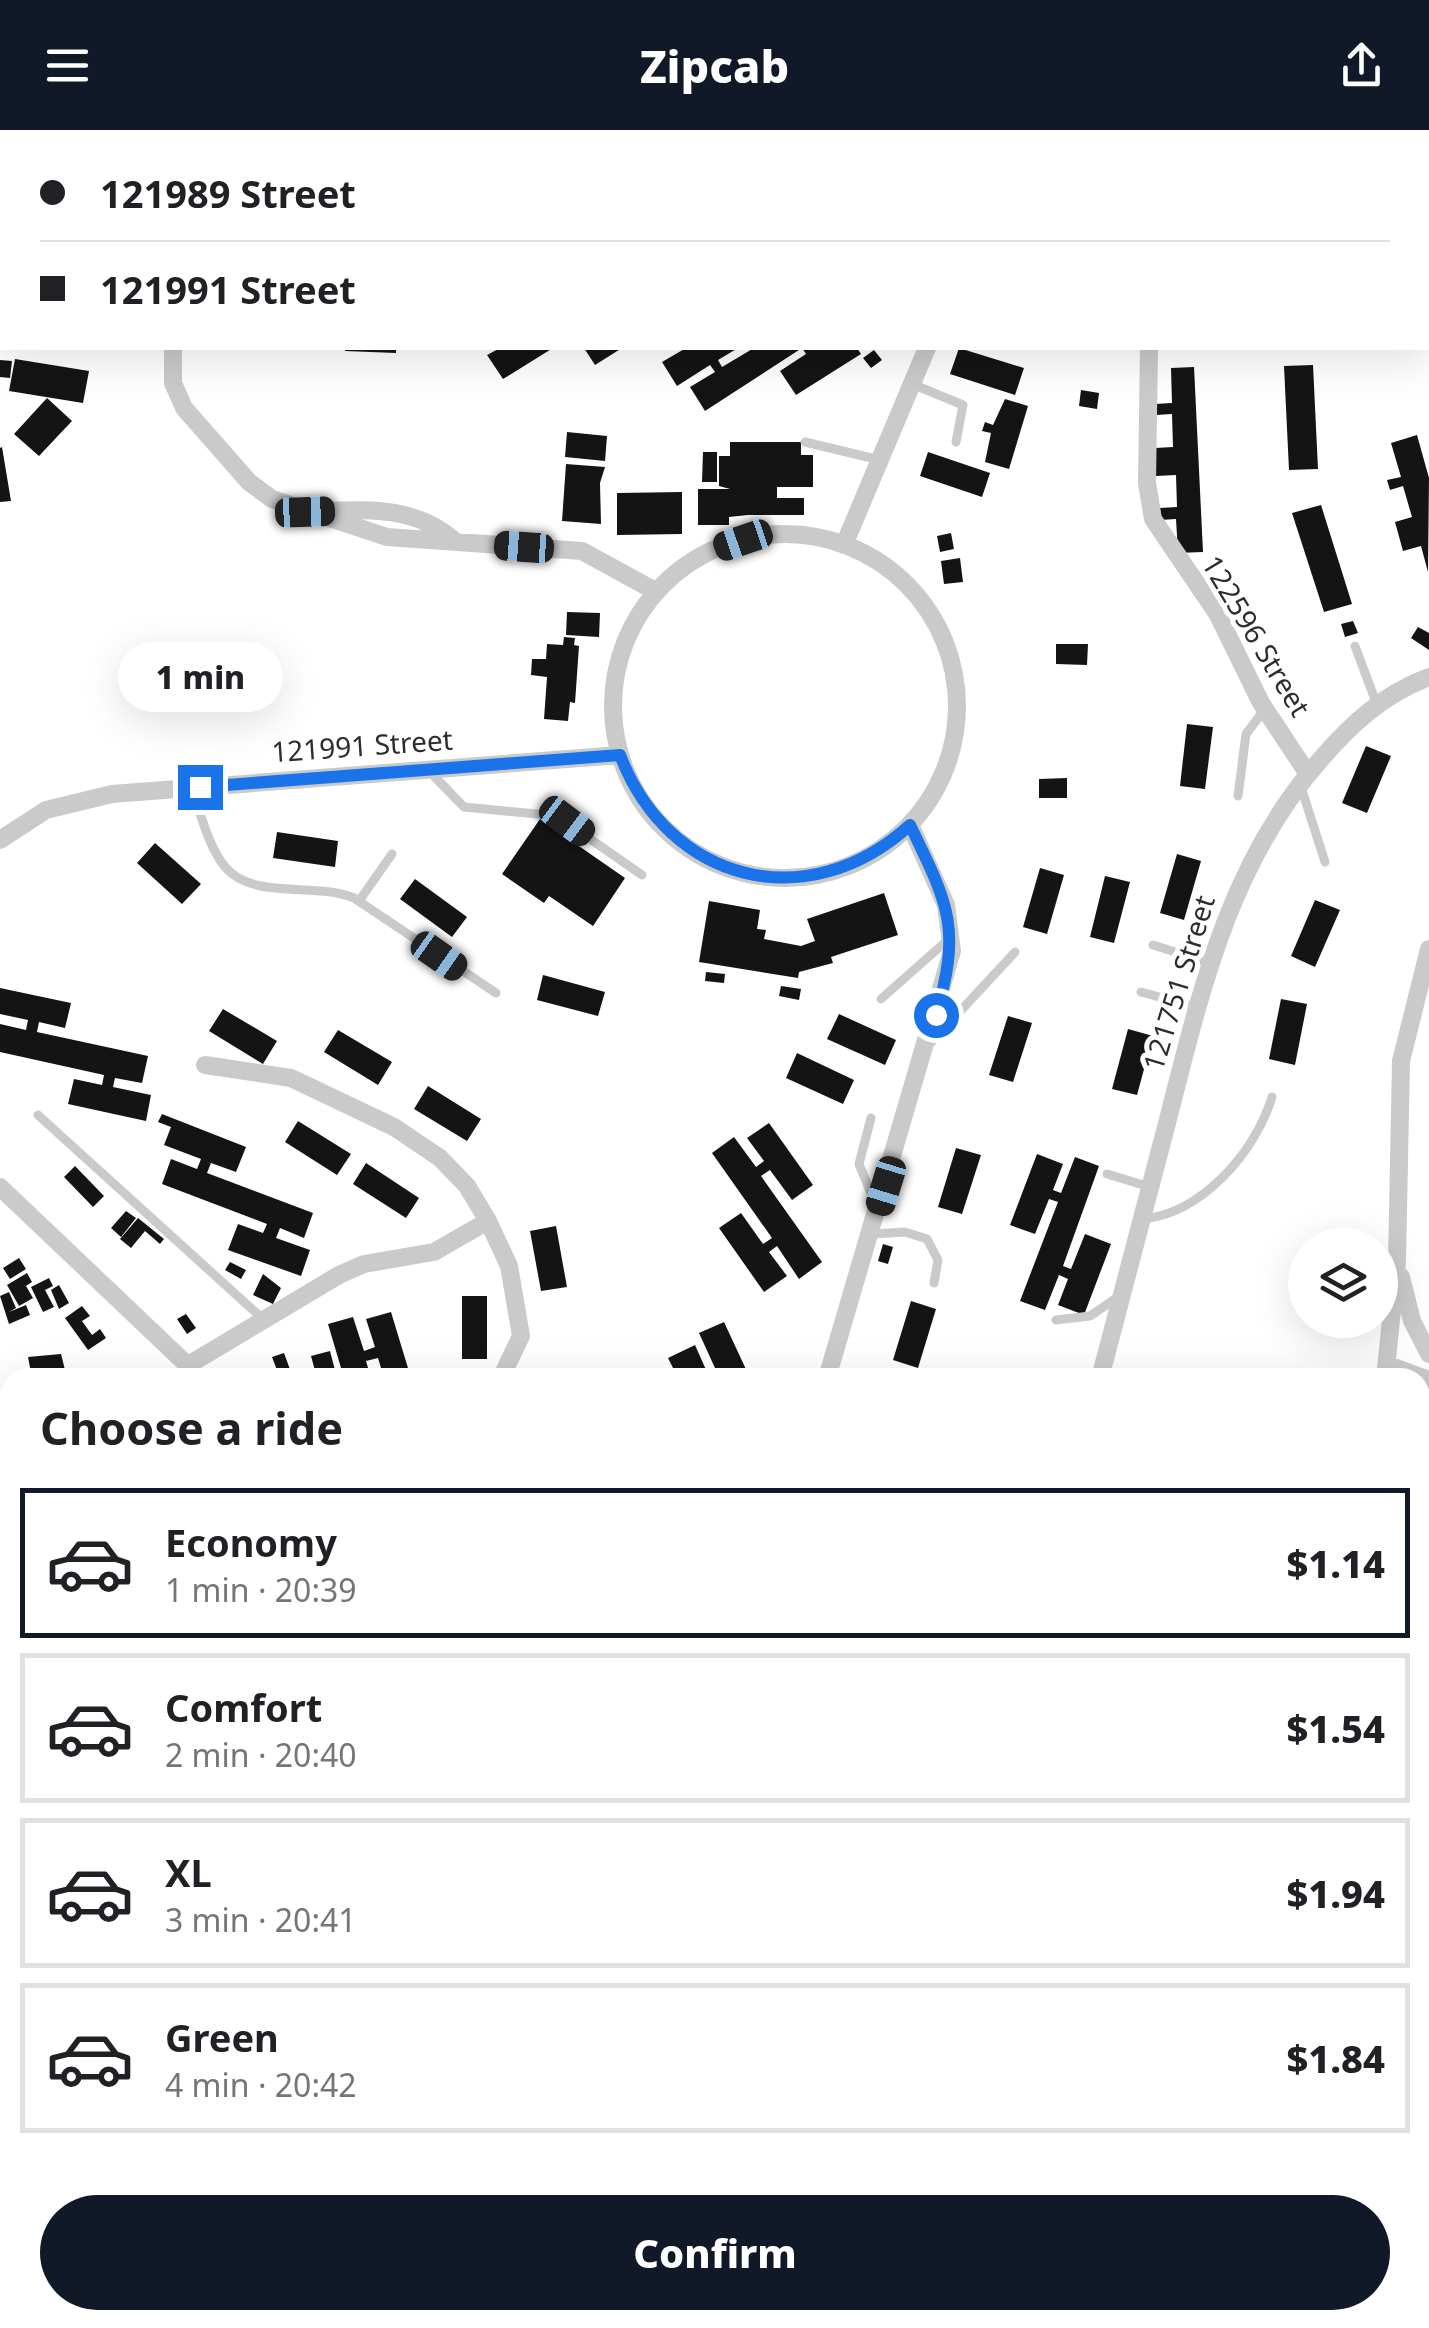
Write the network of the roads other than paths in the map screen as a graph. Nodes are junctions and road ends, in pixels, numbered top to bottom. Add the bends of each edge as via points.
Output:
1 (173, 350) edge
2 (926, 350) edge
3 (1149, 350) edge
4 (912, 384) junction
5 (805, 442) dead end
6 (956, 442) dead end
7 (880, 460) junction
8 (305, 512) junction
9 (456, 542) junction
10 (844, 545) junction
11 (657, 592) junction
12 (1355, 646) dead end
13 (1429, 677) edge
14 (1377, 704) junction
15 (1265, 710) junction
16 (620, 755) junction
17 (428, 770) junction
18 (1304, 779) junction
19 (191, 788) junction
20 (1238, 796) dead end
21 (910, 825) junction
22 (0, 840) edge
23 (392, 854) dead end
24 (1326, 862) dead end
25 (642, 875) dead end
26 (358, 901) junction
27 (952, 937) junction
28 (1154, 945) dead end
29 (1429, 949) edge
30 (1015, 952) dead end
31 (1210, 963) junction
32 (1141, 992) dead end
33 (496, 993) dead end
34 (880, 999) dead end
35 (1196, 1008) junction
36 (926, 1048) junction
37 (205, 1065) dead end
38 (1272, 1098) dead end
39 (38, 1115) dead end
40 (871, 1118) dead end
41 (1107, 1174) dead end
42 (0, 1187) edge
43 (1150, 1187) junction
44 (878, 1210) junction
45 (1142, 1219) junction
46 (488, 1221) junction
47 (1398, 1228) edge
48 (871, 1234) junction
49 (1398, 1266) edge
50 (934, 1283) dead end
51 (1122, 1294) junction
52 (264, 1320) junction
53 (1056, 1320) dead end
54 (1389, 1338) edge
55 (1429, 1354) edge
56 (192, 1368) edge
57 (199, 1368) edge
58 (506, 1368) edge
59 (830, 1368) edge
60 (1103, 1368) edge
61 (1386, 1368) edge

1 - 8 street via 173,383 184,408 249,482
2 - 4 street
3 - 15 street, 122596 Street via 1150,509 1160,534 1218,615
4 - 6 lane via 963,405
4 - 7 street
5 - 7 lane
7 - 10 street
8 - 9 street via 368,533
8 - 9 street via 400,512 435,525
9 - 11 street via 582,551
10 - 11 street via 794,536 743,540 711,551
10 - 21 street via 885,567 920,598 949,652 956,682 954,744 937,787
11 - 16 street via 639,615 617,668 613,698
12 - 14 lane
13 - 14 street, 121751 Street
14 - 18 street, 121751 Street
15 - 18 street, 122596 Street
15 - 20 lane via 1246,734
16 - 17 street, 121991 Street
16 - 21 street via 642,802 676,840 745,873 821,874 870,856
17 - 19 street, 121991 Street
17 - 25 lane via 464,807 557,816
18 - 24 lane
18 - 31 street, 121751 Street via 1245,870
19 - 22 street, 121991 Street via 80,800 46,810
19 - 26 lane via 219,857 234,875 252,884 334,890
21 - 27 street via 938,885
23 - 26 lane
26 - 33 lane
27 - 34 lane
27 - 36 street
28 - 31 lane
29 - 47 street via 1401,1062
30 - 36 lane
31 - 35 street, 121751 Street
32 - 35 lane
35 - 43 street, 121751 Street
36 - 44 street
37 - 46 street via 290,1078 394,1126 440,1158
38 - 45 lane via 1256,1138 1202,1194 1176,1213
39 - 52 lane
40 - 44 lane via 858,1164
41 - 43 lane
42 - 56 street
43 - 45 street, 121751 Street
44 - 48 street
45 - 51 street, 121751 Street
46 - 52 street via 434,1252 356,1267
46 - 58 street via 510,1266 521,1336
48 - 50 lane via 927,1239 938,1260
48 - 59 street
49 - 55 street via 1412,1321
51 - 53 lane via 1090,1316
51 - 60 street, 121751 Street
52 - 57 street
54 - 61 street

